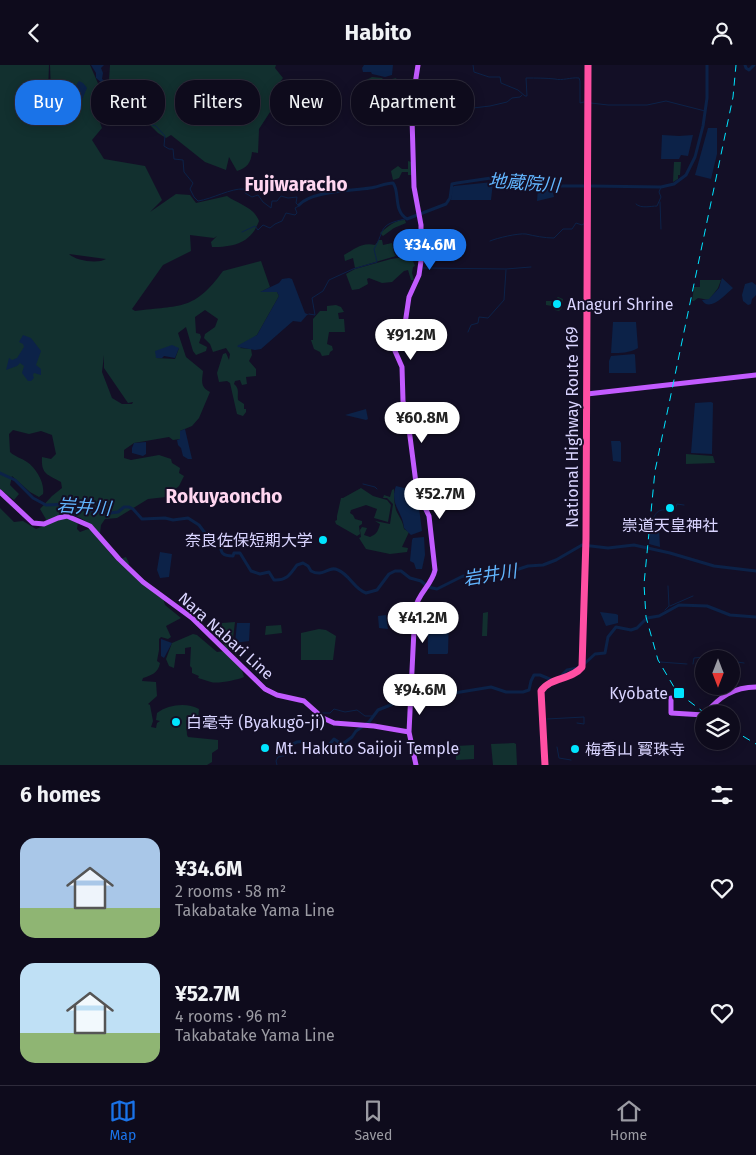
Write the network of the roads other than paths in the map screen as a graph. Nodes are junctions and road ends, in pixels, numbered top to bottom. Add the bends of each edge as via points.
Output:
1 (418, 65) edge
2 (588, 65) edge
3 (756, 375) edge
4 (586, 394) junction
5 (0, 492) edge
6 (756, 687) edge
7 (671, 699) dead end
8 (713, 705) edge
9 (695, 714) edge
10 (409, 732) junction
11 (416, 765) edge
12 (545, 765) edge

1 - 10 main road via 412,110 414,187 421,231 420,271 410,294 405,324 395,351 402,367 403,401 417,491 430,520 435,570 415,609
2 - 4 highway, National Highway Route 169
3 - 4 main road
4 - 12 highway, National Highway Route 169 via 582,665 578,671 541,691
5 - 10 main road, Nara Nabari Line via 33,523 44,524 68,516 90,527 143,582 192,618 265,689 304,701 334,723
6 - 8 main road via 730,692
7 - 9 main road via 671,713
10 - 11 main road

